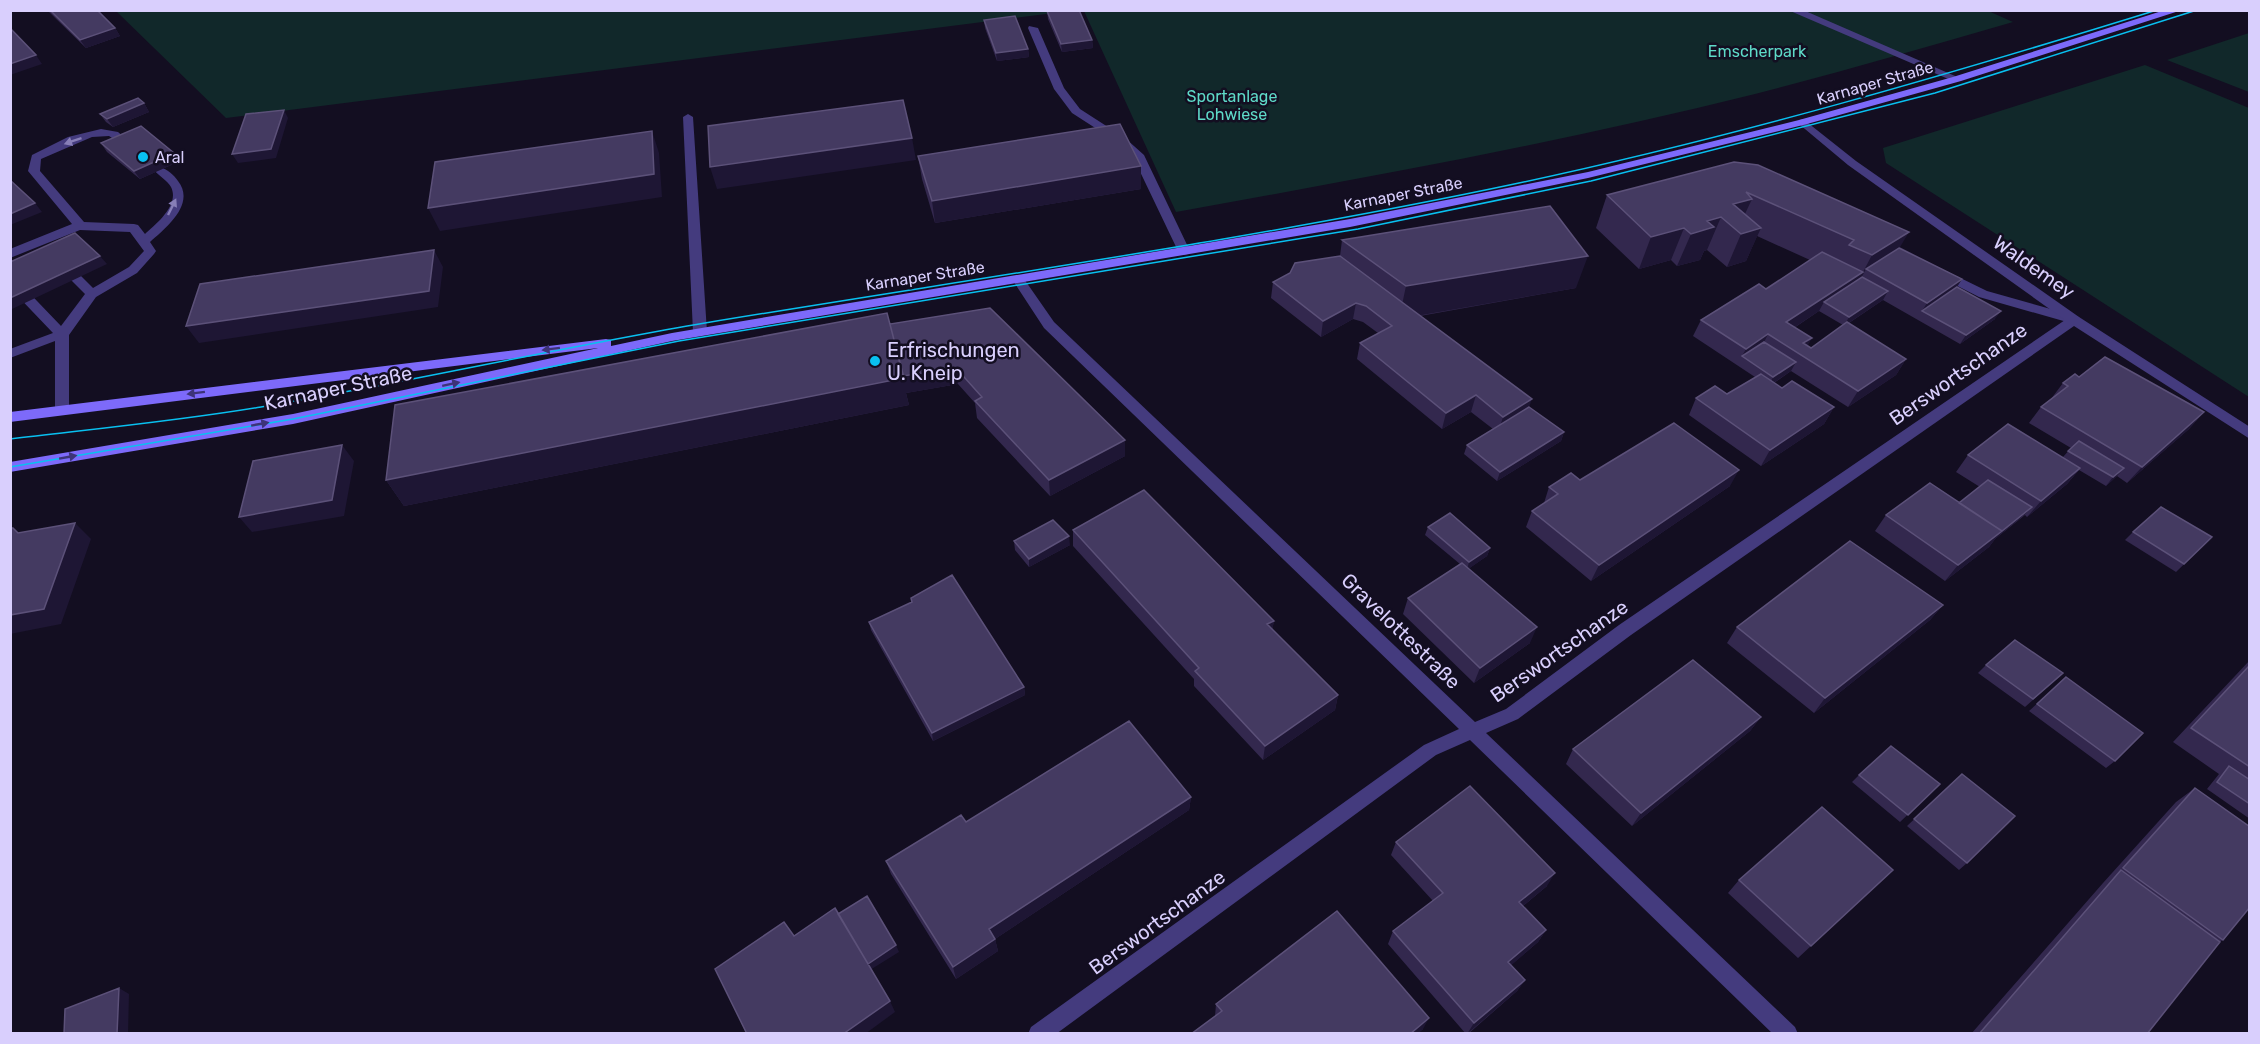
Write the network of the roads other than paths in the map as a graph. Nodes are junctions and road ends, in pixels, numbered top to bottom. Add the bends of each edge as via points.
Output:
1 (1793, 10) edge
2 (2177, 10) edge
3 (1034, 28) dead end
4 (1958, 79) junction
5 (688, 117) dead end
6 (1803, 122) junction
7 (126, 144) edge
8 (160, 170) edge
9 (79, 226) junction
10 (143, 242) junction
11 (48, 249) junction
12 (1184, 251) junction
13 (10, 254) edge
14 (1932, 268) edge
15 (1018, 279) junction
16 (10, 280) edge
17 (92, 294) junction
18 (2074, 320) junction
19 (700, 332) junction
20 (62, 334) junction
21 (672, 337) junction
22 (11, 352) edge
23 (62, 410) junction
24 (10, 417) edge
25 (2250, 434) edge
26 (10, 467) edge
27 (1473, 729) junction
28 (1038, 1034) edge
29 (1788, 1034) edge

1 - 4 street, Karnaper Straße
2 - 4 main road
3 - 12 street via 1059,88 1076,111 1138,155
4 - 6 main road, Karnaper Straße
5 - 19 street
6 - 12 main road, Karnaper Straße via 1588,175 1350,223
6 - 18 street, Waldemey via 1852,163
7 -> 9 street via 112,133 98,132 64,143 36,158 34,171
10 -> 8 street via 174,209 178,193
9 - 10 street via 134,228
9 - 11 street
10 - 17 street via 150,251 133,270
11 - 13 street
11 - 17 street
12 - 15 main road, Karnaper Straße
14 - 18 street via 1983,294
15 - 19 main road, Karnaper Straße
15 - 27 street, Gravelottestraße via 1049,325
16 - 20 street
17 - 20 street
18 - 25 street, Waldemey
18 - 27 street, Berswortschanze via 1625,630 1512,714
19 - 21 main road, Karnaper Straße
20 - 22 street
20 - 23 street
21 -> 23 main road, Karnaper Straße
26 -> 21 main road, Karnaper Straße via 293,418
23 - 24 main road, Karnaper Straße
27 - 28 street, Berswortschanze via 1430,750
27 - 29 street, Gravelottestraße

